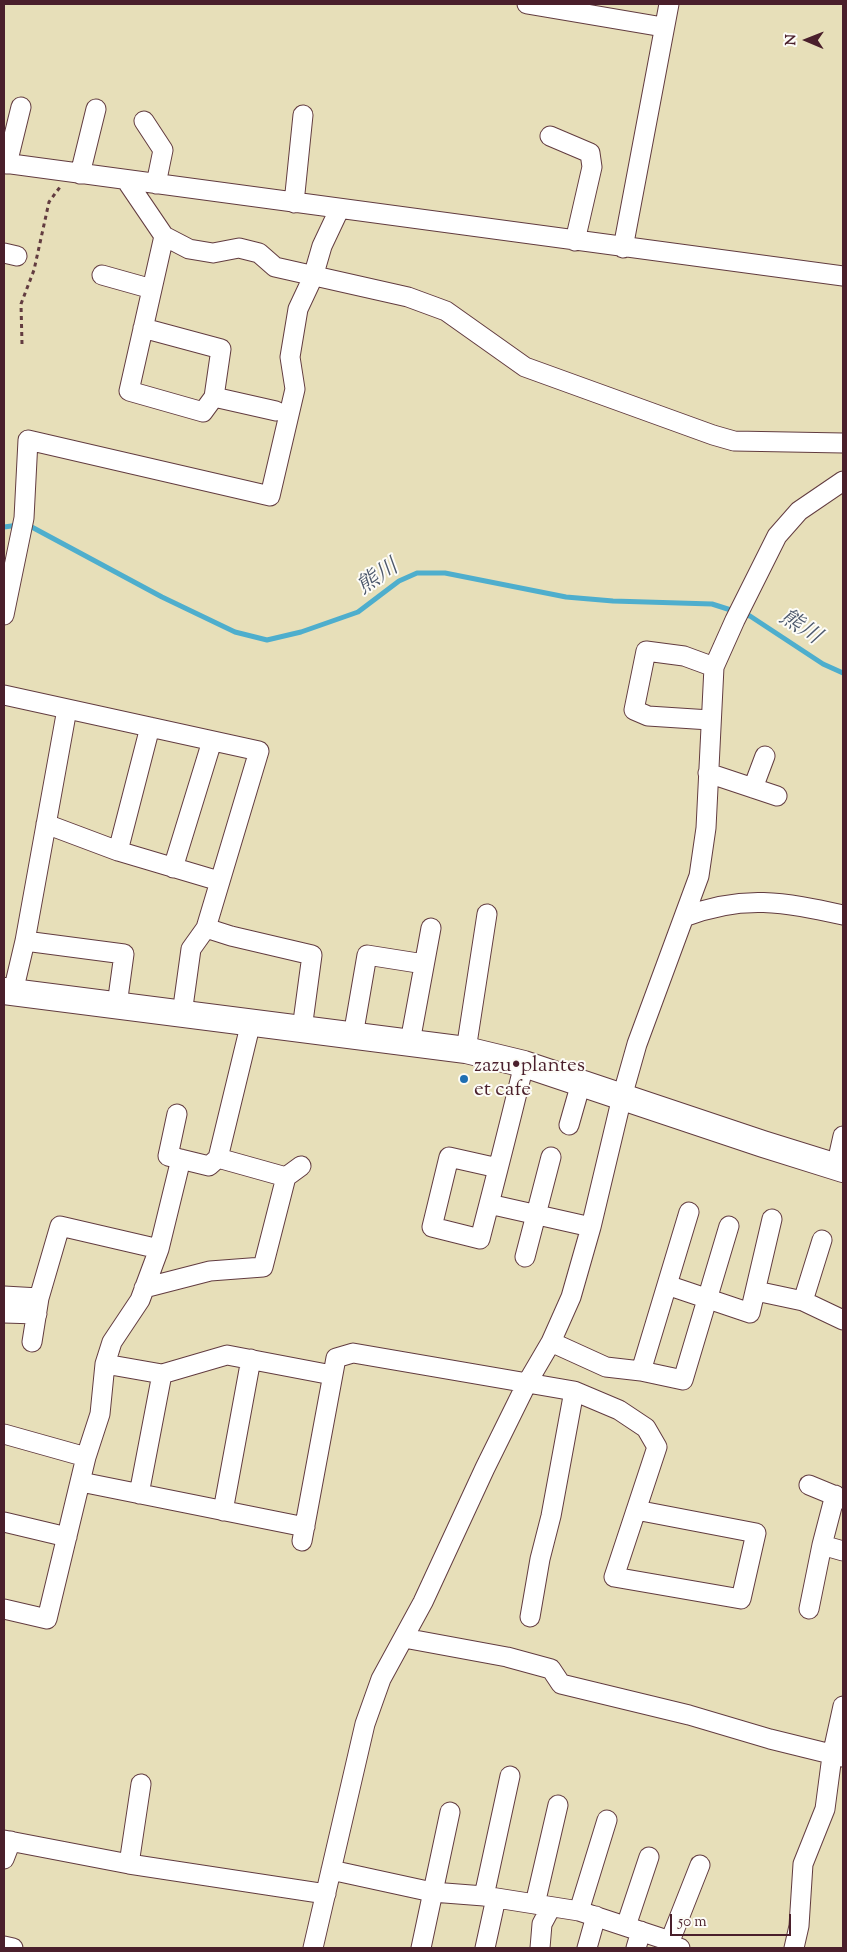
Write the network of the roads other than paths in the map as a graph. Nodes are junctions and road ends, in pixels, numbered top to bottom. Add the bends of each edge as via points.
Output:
1 (527, 4) edge
2 (669, 4) edge
3 (663, 27) junction
4 (21, 107) dead end
5 (96, 109) dead end
6 (303, 115) dead end
7 (144, 121) dead end
8 (550, 136) dead end
9 (6, 164) edge
10 (75, 173) junction
11 (126, 180) junction
12 (156, 184) junction
13 (294, 203) junction
14 (339, 210) junction
15 (164, 236) junction
16 (575, 241) junction
17 (623, 248) junction
18 (102, 275) dead end
19 (843, 276) edge
20 (313, 277) junction
21 (152, 289) junction
22 (143, 328) junction
23 (214, 397) junction
24 (276, 411) dead end
25 (843, 443) edge
26 (843, 481) edge
27 (4, 615) edge
28 (714, 668) junction
29 (4, 695) edge
30 (67, 709) junction
31 (710, 720) junction
32 (150, 727) junction
33 (212, 741) junction
34 (764, 756) dead end
35 (708, 773) junction
36 (753, 788) junction
37 (777, 796) dead end
38 (46, 824) junction
39 (118, 851) junction
40 (173, 868) junction
41 (219, 881) junction
42 (487, 914) dead end
43 (843, 915) edge
44 (684, 917) junction
45 (206, 928) junction
46 (431, 928) dead end
47 (25, 941) junction
48 (424, 964) junction
49 (8, 991) edge
50 (117, 1005) junction
51 (182, 1014) junction
52 (251, 1022) junction
53 (302, 1029) junction
54 (353, 1036) junction
55 (410, 1042) junction
56 (466, 1050) junction
57 (524, 1064) junction
58 (581, 1082) junction
59 (622, 1097) junction
60 (177, 1114) dead end
61 (569, 1125) dead end
62 (843, 1136) edge
63 (218, 1158) junction
64 (551, 1158) dead end
65 (181, 1159) junction
66 (498, 1168) junction
67 (840, 1168) edge
68 (489, 1204) junction
69 (689, 1212) dead end
70 (536, 1215) junction
71 (772, 1219) dead end
72 (729, 1226) dead end
73 (591, 1227) junction
74 (822, 1240) dead end
75 (158, 1249) junction
76 (525, 1257) dead end
77 (667, 1285) junction
78 (144, 1288) junction
79 (756, 1291) junction
80 (4, 1296) edge
81 (708, 1299) junction
82 (803, 1302) junction
83 (38, 1306) junction
84 (4, 1313) edge
85 (843, 1320) edge
86 (32, 1342) dead end
87 (552, 1342) junction
88 (251, 1360) junction
89 (105, 1364) junction
90 (640, 1370) junction
91 (162, 1374) junction
92 (332, 1374) junction
93 (527, 1383) junction
94 (574, 1391) junction
95 (4, 1434) edge
96 (86, 1457) junction
97 (81, 1482) junction
98 (808, 1485) dead end
99 (139, 1494) junction
100 (839, 1497) edge
101 (636, 1510) junction
102 (222, 1511) junction
103 (4, 1522) edge
104 (67, 1537) junction
105 (822, 1545) junction
106 (843, 1551) edge
107 (4, 1609) edge
108 (809, 1609) dead end
109 (530, 1617) dead end
110 (404, 1638) junction
111 (843, 1706) edge
112 (838, 1756) edge
113 (510, 1776) dead end
114 (141, 1784) dead end
115 (558, 1805) dead end
116 (450, 1812) dead end
117 (607, 1820) dead end
118 (7, 1840) edge
119 (649, 1857) dead end
120 (4, 1859) edge
121 (129, 1864) junction
122 (700, 1865) dead end
123 (331, 1870) junction
124 (432, 1892) junction
125 (326, 1894) junction
126 (490, 1897) junction
127 (543, 1906) junction
128 (587, 1914) junction
129 (634, 1935) edge
130 (675, 1944) edge
131 (4, 1946) edge
132 (13, 1948) edge
133 (313, 1948) edge
134 (420, 1948) edge
135 (485, 1948) edge
136 (540, 1948) edge
137 (587, 1948) edge
138 (794, 1948) edge

1 - 3 street
2 - 3 street
3 - 17 street
4 - 9 street
5 - 10 street
6 - 13 street
7 - 12 street via 163,150
8 - 16 street via 590,152 592,167
9 - 10 street
10 - 11 street
11 - 12 street
11 - 15 street
12 - 13 street
13 - 14 street
14 - 16 street
14 - 20 street via 322,246
15 - 20 street via 189,249 213,253 239,248 259,253 276,267
15 - 21 street
16 - 17 street
17 - 19 street
18 - 21 street
20 - 25 street via 408,297 446,311 525,367 713,435 734,441
20 - 27 street via 298,309 290,357 295,389 270,496 28,440 23,525
21 - 22 street
22 - 23 street via 221,349
22 - 23 street via 129,391 203,412
23 - 24 street
26 - 28 street via 799,512 777,536
28 - 31 street
28 - 31 street via 684,656 646,651 634,710 648,716
29 - 30 street
30 - 32 street
30 - 38 street
31 - 35 street
32 - 33 street
32 - 39 street
33 - 40 street
33 - 41 street via 259,751
34 - 36 street
35 - 36 street
35 - 44 street via 706,828 699,876
36 - 37 street
38 - 39 street
38 - 47 street
39 - 40 street
40 - 41 street
41 - 45 street
42 - 56 street
43 - 44 street via 793,904 738,902
44 - 59 street via 637,1044
45 - 51 street via 191,949
45 - 53 street via 312,955
46 - 48 street
47 - 49 street
47 - 50 street via 124,954
48 - 54 street via 367,955
48 - 55 street
49 - 50 street
50 - 51 street
51 - 52 street
52 - 53 street
52 - 63 street
53 - 54 street
54 - 55 street
55 - 56 street
56 - 57 street
57 - 58 street
57 - 66 street
58 - 59 street
58 - 61 street
59 - 67 street
59 - 73 street
60 - 65 street via 168,1156
62 - 67 street
63 - 65 street via 210,1166
63 - 78 street via 294,1171 263,1267 210,1271
64 - 70 street
65 - 75 street
66 - 68 street
66 - 68 street via 449,1158 432,1227 480,1239
68 - 70 street
69 - 77 street
70 - 73 street
70 - 76 street
71 - 79 street
72 - 81 street
73 - 87 street via 571,1297
74 - 82 street
75 - 78 street
75 - 83 street via 60,1226
77 - 81 street
77 - 90 street
78 - 89 street via 140,1300 112,1342
79 - 81 street via 750,1313
79 - 82 street
80 - 83 street
81 - 90 street via 683,1380
82 - 85 street
83 - 84 street
83 - 86 street
87 - 90 street via 606,1368
87 - 93 street
88 - 91 street via 227,1355
88 - 92 street
88 - 102 street
89 - 91 street
89 - 96 street via 100,1414
91 - 99 street
92 - 93 street via 336,1358 353,1353
92 - 102 street via 303,1534
93 - 94 street
93 - 110 street
94 - 101 street via 619,1410 646,1428 657,1447
94 - 109 street
95 - 96 street
96 - 97 street
97 - 99 street
97 - 104 street
98 - 100 street
99 - 102 street
100 - 105 street
101 - 101 street via 756,1533 741,1599 614,1577
103 - 104 street
104 - 107 street via 47,1620
105 - 106 street
105 - 108 street
110 - 112 street via 507,1657 551,1669 561,1684
110 - 123 street via 381,1679 365,1724
111 - 112 street
112 - 138 street via 826,1809 803,1864 799,1926
113 - 126 street
114 - 121 street
115 - 127 street
116 - 124 street
117 - 128 street
118 - 120 street
118 - 121 street
119 - 129 street
121 - 125 street
122 - 130 street
123 - 124 street
123 - 125 street
124 - 126 street
124 - 134 street
125 - 133 street
126 - 127 street
126 - 135 street
127 - 128 street
127 - 136 street
128 - 129 street
128 - 137 street
129 - 130 street
131 - 132 street

